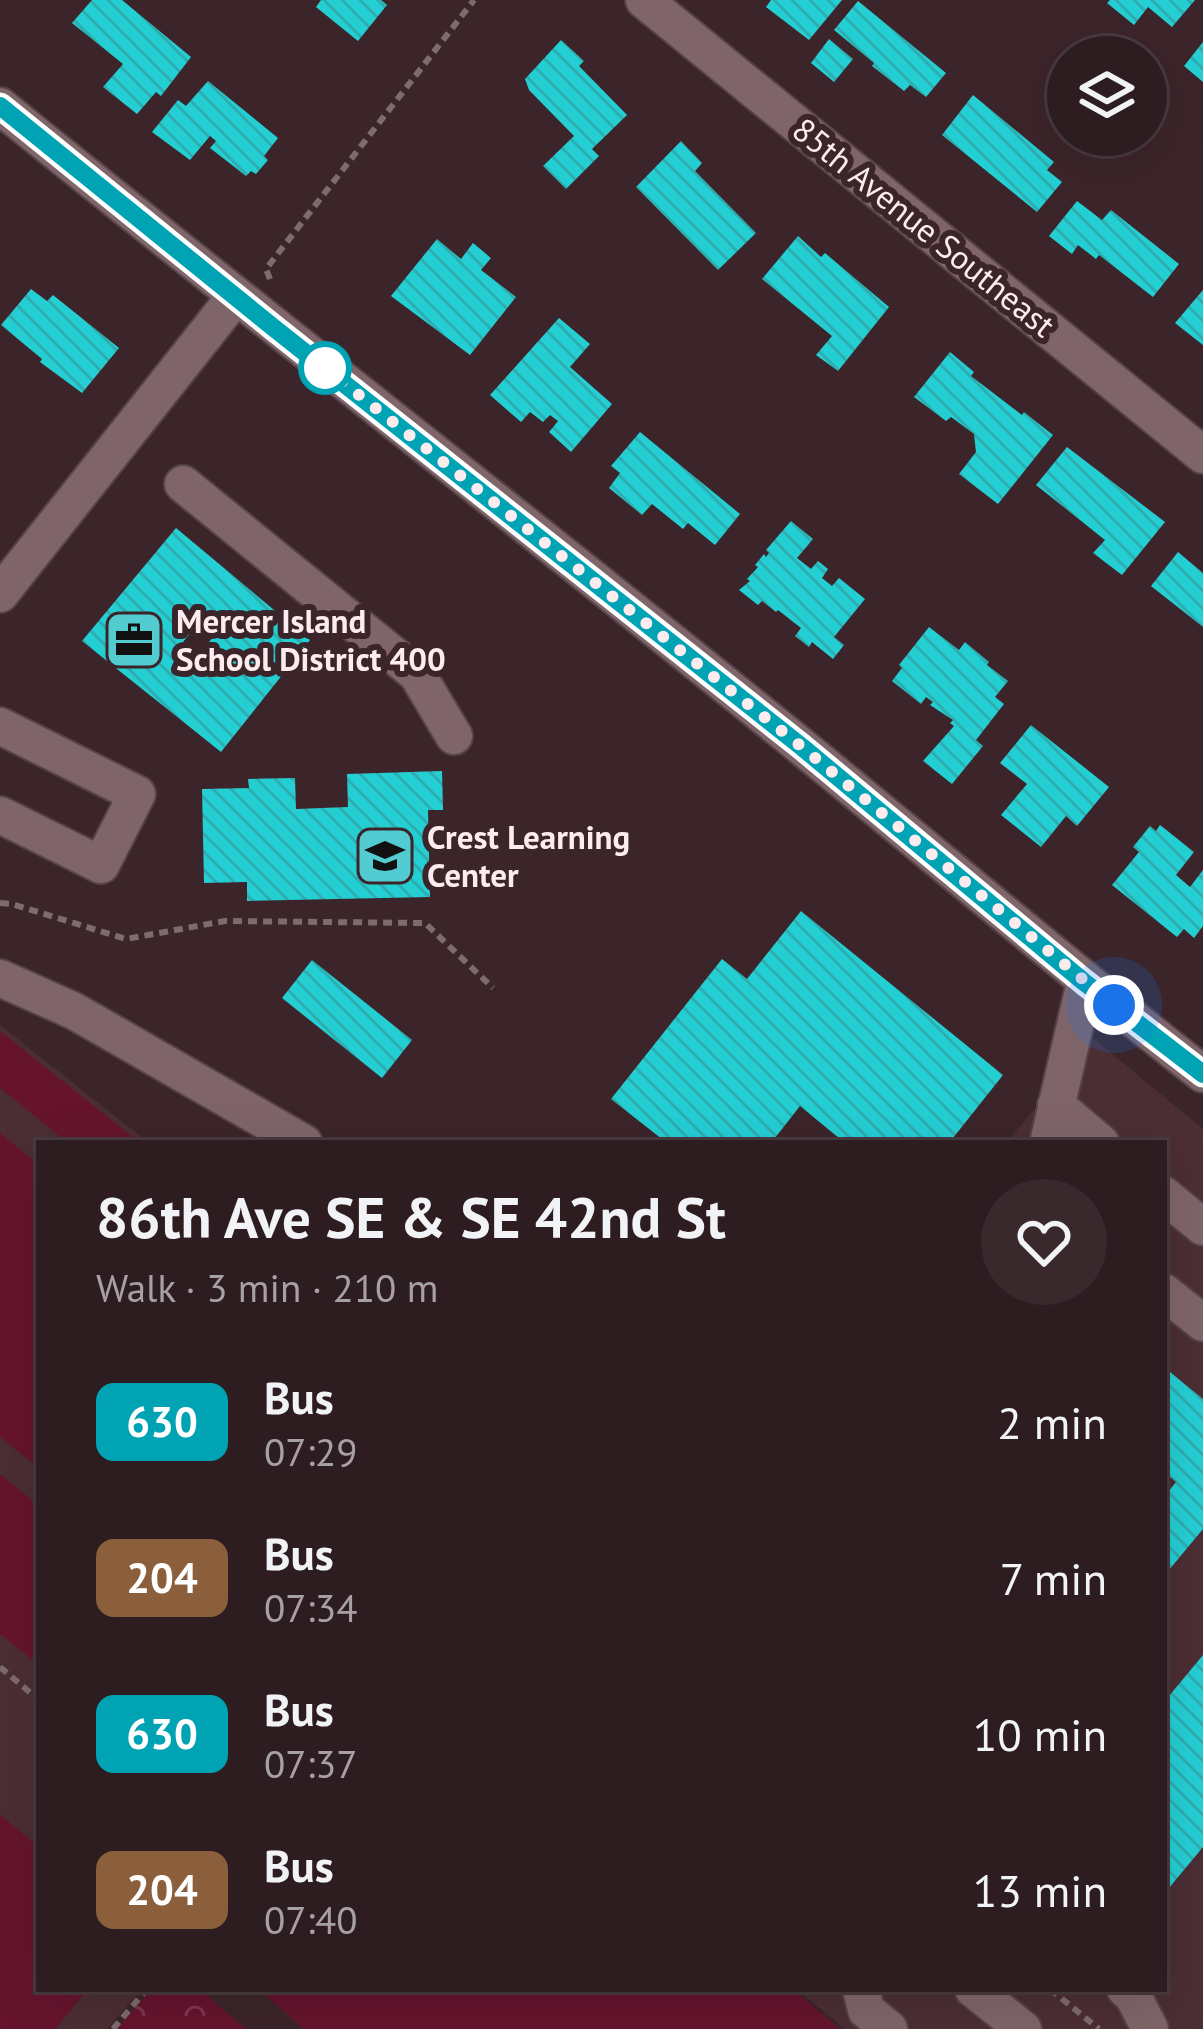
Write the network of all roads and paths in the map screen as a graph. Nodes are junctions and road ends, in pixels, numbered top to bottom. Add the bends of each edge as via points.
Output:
1 (474, 0) edge
2 (644, 0) edge
3 (0, 106) edge
4 (271, 282) dead end
5 (235, 297) junction
6 (1203, 454) edge
7 (183, 484) dead end
8 (0, 594) edge
9 (0, 726) edge
10 (454, 736) dead end
11 (0, 815) edge
12 (0, 903) edge
13 (0, 978) edge
14 (1084, 982) junction
15 (493, 988) dead end
16 (1203, 1075) edge
17 (1055, 1105) junction
18 (299, 1140) edge
19 (1049, 1140) edge
20 (1097, 1140) edge
21 (1167, 1197) edge
22 (1203, 1227) edge
23 (1167, 1294) edge
24 (1203, 1323) edge
25 (0, 1667) edge
26 (36, 1697) edge
27 (144, 1992) edge
28 (862, 1992) edge
29 (977, 1992) edge
30 (1054, 1992) edge
31 (1128, 1992) edge
32 (112, 2029) edge
33 (889, 2029) edge
34 (1023, 2029) edge
35 (1099, 2029) edge
36 (1150, 2029) edge

1 - 4 path via 266,269
2 - 6 street, 85th Avenue Southeast
3 - 5 street
5 - 8 street
5 - 14 street
7 - 10 street via 417,674
9 - 11 street via 137,794 101,865
12 - 15 path via 126,939 225,921 425,923
13 - 18 street via 74,1011
14 - 16 street
14 - 17 street
17 - 19 street
17 - 20 street
21 - 22 street
23 - 24 street
25 - 26 path
27 - 32 path
28 - 33 street via 866,2010
29 - 34 street
30 - 35 path
31 - 36 street

